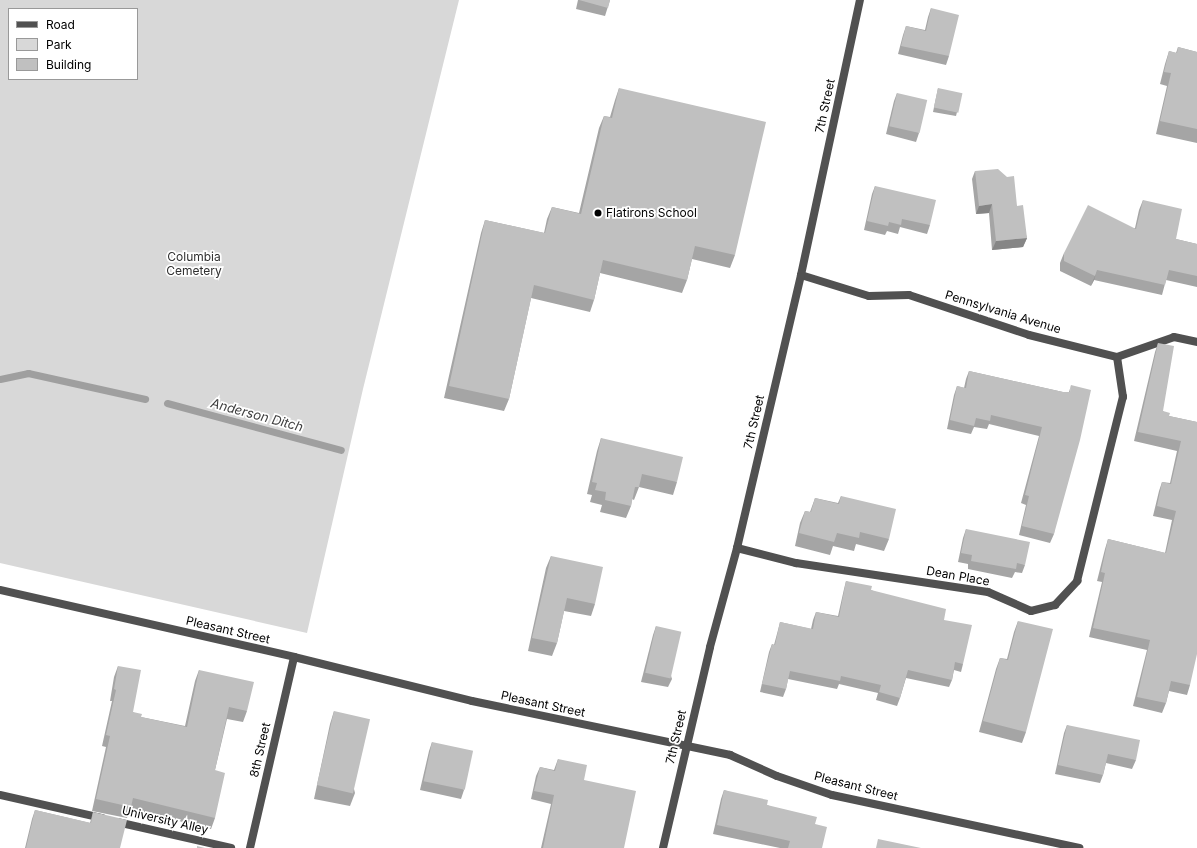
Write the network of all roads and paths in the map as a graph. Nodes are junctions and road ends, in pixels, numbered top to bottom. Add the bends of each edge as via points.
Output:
1 (860, 0) edge
2 (800, 275) junction
3 (1197, 342) edge
4 (1117, 357) junction
5 (737, 548) junction
6 (0, 590) edge
7 (294, 657) junction
8 (686, 746) junction
9 (0, 795) edge
10 (231, 848) edge
11 (250, 848) edge
12 (663, 848) edge
13 (1079, 848) edge

1 - 2 street, 7th Street
2 - 4 street, Pennsylvania Avenue via 869,296 909,295 1029,335
2 - 5 street, 7th Street
3 - 4 street via 1174,337
4 - 5 street, Dean Place via 1123,397 1077,581 1055,605 1031,611 988,592 796,563
5 - 8 street, 7th Street
6 - 7 street, Pleasant Street
7 - 8 street, Pleasant Street via 472,701
7 - 11 street, 8th Street
8 - 12 street, 7th Street
8 - 13 street, Pleasant Street via 730,755 777,776 832,795
9 - 10 street, University Alley

